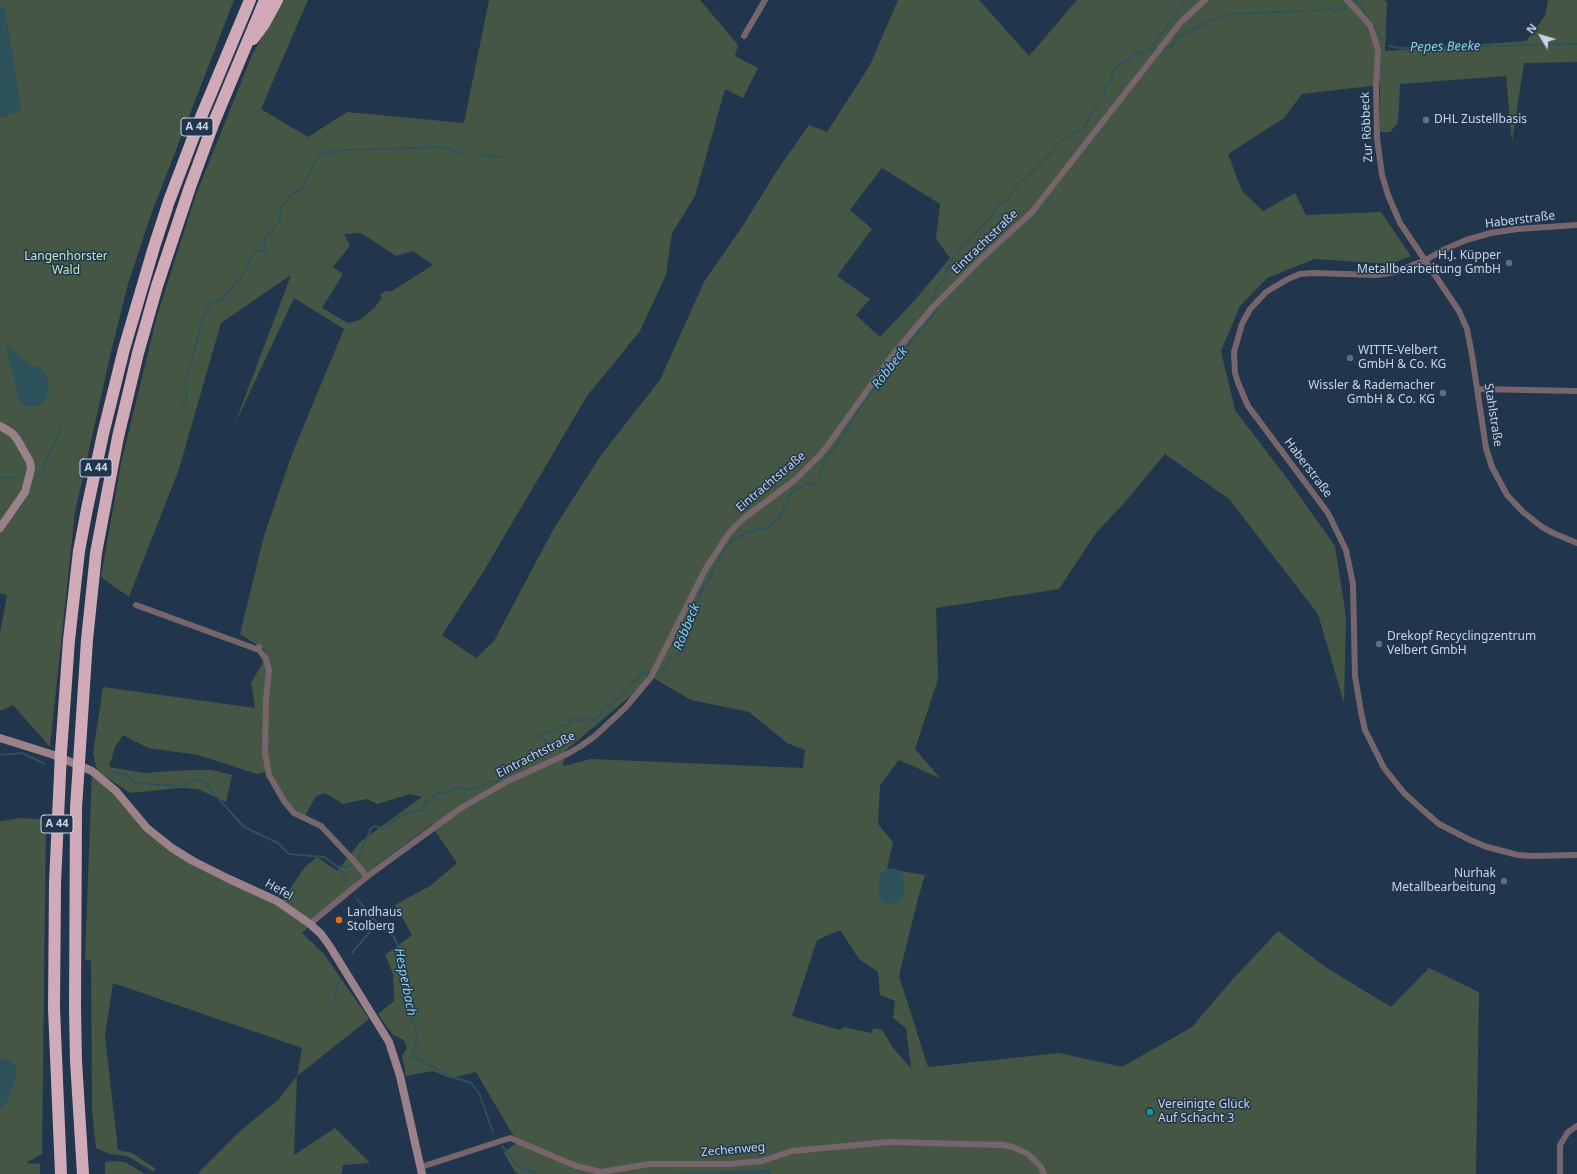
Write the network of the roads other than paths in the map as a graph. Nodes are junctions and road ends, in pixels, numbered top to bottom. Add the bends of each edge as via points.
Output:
1 (242, 0) edge
2 (250, 0) edge
3 (265, 0) edge
4 (277, 0) edge
5 (765, 0) edge
6 (1205, 0) edge
7 (1347, 0) edge
8 (744, 36) dead end
9 (226, 54) junction
10 (240, 58) junction
11 (1577, 225) edge
12 (1426, 260) junction
13 (1477, 389) junction
14 (1577, 391) edge
15 (0, 426) edge
16 (0, 528) edge
17 (1577, 543) edge
18 (136, 605) dead end
19 (0, 738) edge
20 (1577, 855) edge
21 (366, 877) junction
22 (310, 924) junction
23 (1577, 1126) edge
24 (422, 1171) edge
25 (61, 1174) edge
26 (83, 1174) edge
27 (1044, 1174) edge
28 (1560, 1174) edge

1 - 9 highway via 235,16
2 - 9 highway, A 44
3 - 10 highway, A 44
4 - 10 highway
5 - 8 street
6 - 21 street, Eintrachtstraße via 1170,36 1032,212 934,306 891,357 822,452 795,480 744,518 729,533 705,570 651,676 625,708 581,746 508,781 461,808
7 - 12 street, Zur Röbbeck via 1370,25 1378,52 1377,138 1382,175 1388,195 1400,223
9 - 25 highway, A 44 via 169,201 124,349 88,501 79,551 66,695 55,883 54,1016
10 - 26 highway, A 44 via 190,187 138,353 118,437 96,553 76,808 76,1061
11 - 12 street, Haberstraße via 1491,233 1466,240
12 - 13 street, Stahlstraße via 1459,311 1467,329
12 - 20 street, Haberstraße via 1404,270 1386,274 1300,274 1276,285 1260,297 1242,324 1234,352 1235,373 1248,406 1328,513 1346,550 1353,584 1355,676 1361,712 1365,730 1384,768 1404,793 1439,824 1470,840 1518,855
13 - 14 street
13 - 17 street, Stahlstraße via 1486,448 1494,472 1504,490 1523,512 1542,527
15 - 16 main road via 17,439 32,469 25,492
18 - 21 street via 259,648 269,670 265,753 269,776 284,802 294,813 321,826
19 - 22 main road, Hefel via 54,755 92,771 109,784 147,828 172,848 228,879 277,901
21 - 22 street, Eintrachtstraße
22 - 24 main road, Hefel via 329,945 389,1042 400,1076
23 - 28 street via 1568,1132 1560,1145
24 - 27 street, Zechenweg via 510,1138 576,1166 601,1172 650,1164 729,1164 762,1161 792,1151 889,1142 1008,1146 1028,1154 1041,1166

